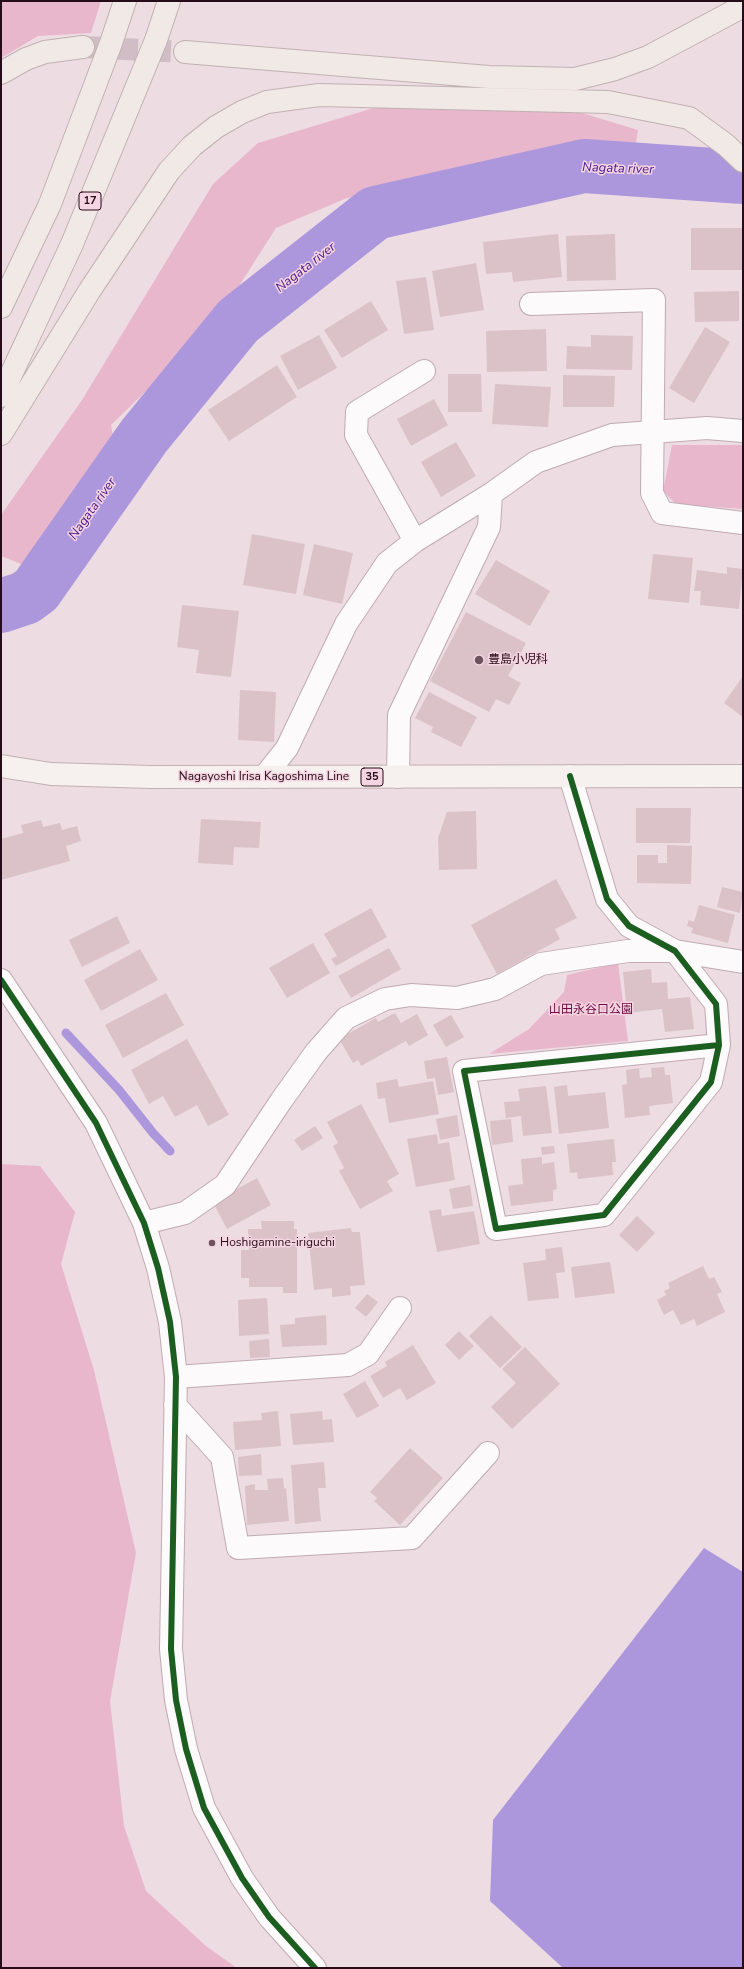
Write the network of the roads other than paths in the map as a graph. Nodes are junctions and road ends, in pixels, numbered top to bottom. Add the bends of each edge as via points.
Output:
1 (125, 1) edge
2 (169, 1) edge
3 (738, 10) dead end
4 (83, 47) tunnel mouth
5 (186, 52) tunnel mouth
6 (1, 73) edge
7 (743, 160) edge
8 (531, 304) dead end
9 (1, 307) edge
10 (424, 371) dead end
11 (1, 396) edge
12 (743, 431) edge
13 (653, 432) junction
14 (1, 434) edge
15 (491, 494) junction
16 (743, 523) edge
17 (415, 541) junction
18 (1, 766) edge
19 (264, 776) junction
20 (570, 776) junction
21 (743, 776) edge
22 (398, 777) junction
23 (675, 951) junction
24 (743, 962) edge
25 (1, 980) edge
26 (719, 1045) junction
27 (144, 1223) junction
28 (400, 1308) dead end
29 (176, 1377) junction
30 (175, 1405) junction
31 (488, 1453) dead end
32 (315, 1968) edge

1 - 9 highway via 50,204
2 - 11 highway, 17 via 156,40 72,244
3 - 5 highway via 648,57 575,79 489,77
4 - 6 highway via 45,52
7 - 14 highway via 688,118 608,102 319,95 267,102 242,112 216,127 192,146 169,171 90,290
8 - 13 street via 654,300
10 - 17 street via 357,412 356,435
12 - 13 street via 707,428
13 - 15 street via 612,435 536,462
13 - 16 street via 652,493 662,513
15 - 17 street
15 - 22 street via 489,527 399,715
17 - 19 street via 387,563 346,624 287,748
18 - 19 main road, Nagayoshi Irisa Kagoshima Line / 35 via 51,774 151,777
19 - 22 main road, Nagayoshi Irisa Kagoshima Line / 35
20 - 21 main road, Nagayoshi Irisa Kagoshima Line / 35
20 - 22 main road, Nagayoshi Irisa Kagoshima Line / 35
20 - 23 street via 608,899 629,926
23 - 24 street
23 - 26 street via 716,1004
23 - 27 street via 628,951 541,964 495,989 457,998 411,995 385,999 346,1018 316,1052 225,1185 185,1213
25 - 27 street via 96,1123
26 - 26 street via 711,1082 604,1215 496,1229 464,1071
27 - 29 street via 158,1268 170,1322
28 - 29 street via 368,1354 348,1365
29 - 30 street
30 - 31 street via 222,1457 238,1548 412,1538
30 - 32 street via 171,1649 176,1700 186,1749 204,1808 242,1878 269,1917

